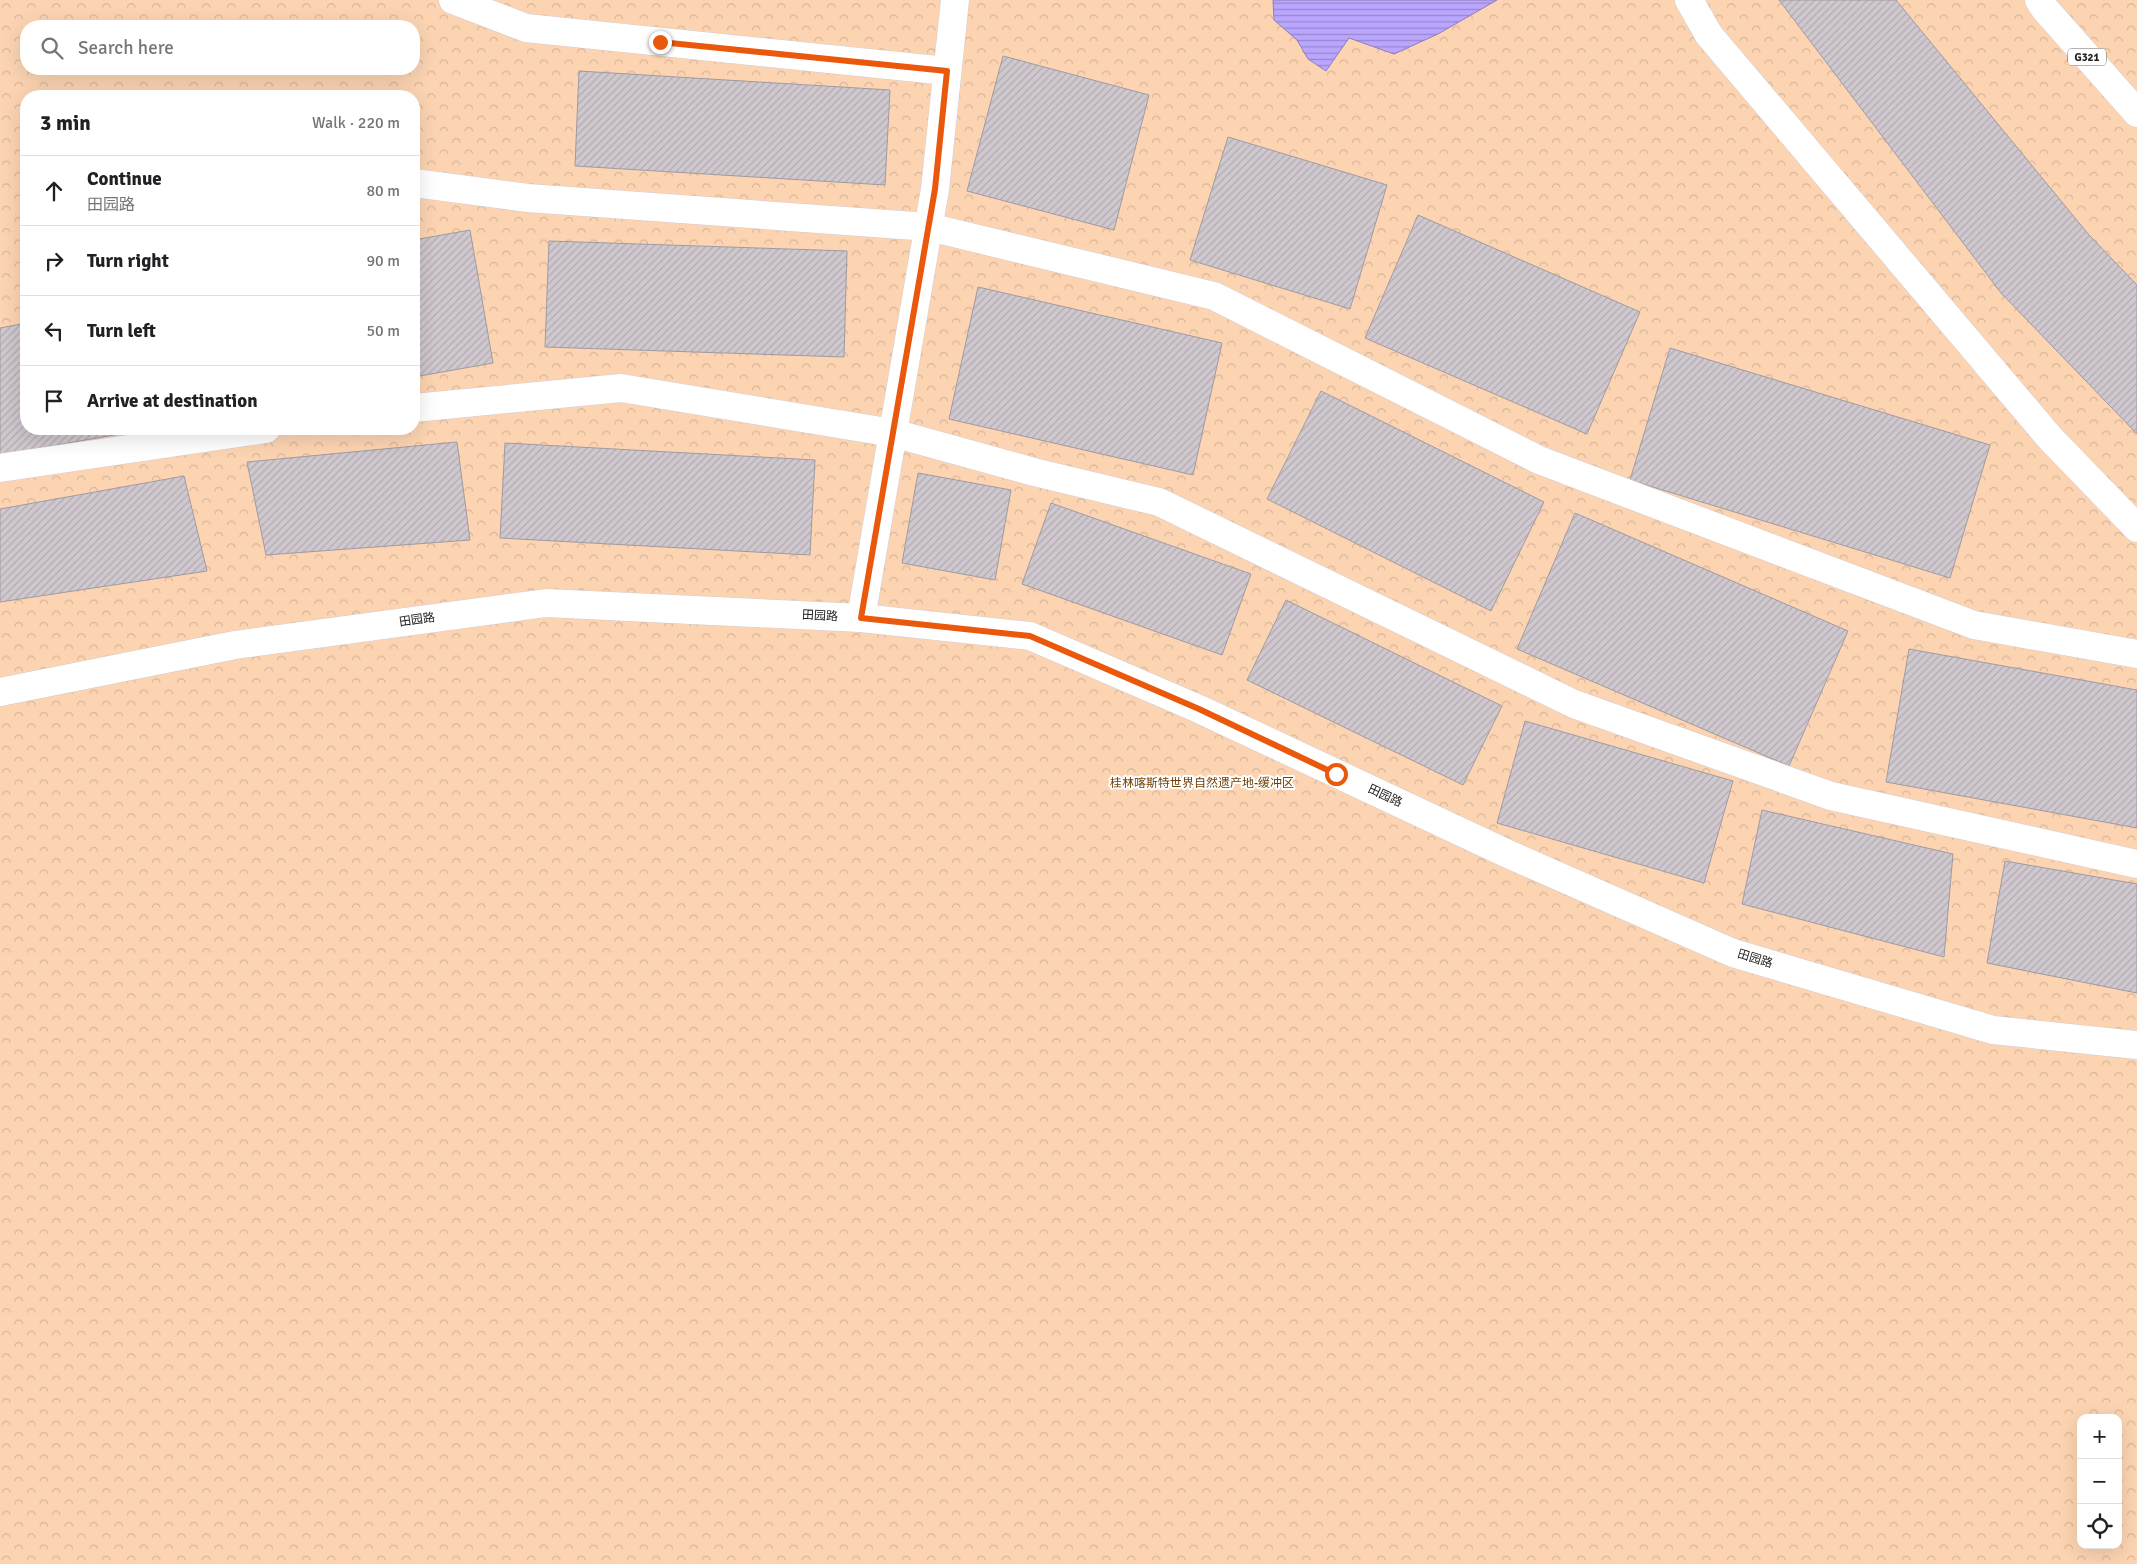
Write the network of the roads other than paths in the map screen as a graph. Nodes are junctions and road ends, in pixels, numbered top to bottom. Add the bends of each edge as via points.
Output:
1 (453, 0) edge
2 (955, 0) edge
3 (1690, 0) edge
4 (2039, 0) edge
5 (947, 71) junction
6 (2137, 113) edge
7 (420, 184) edge
8 (929, 227) junction
9 (420, 407) edge
10 (893, 433) junction
11 (225, 435) edge
12 (0, 468) edge
13 (2137, 528) edge
14 (861, 618) junction
15 (2137, 654) edge
16 (0, 692) edge
17 (2137, 864) edge
18 (2137, 1045) edge

1 - 5 main road via 526,28
2 - 5 main road
3 - 13 main road via 1709,34 2050,438
4 - 6 main road, G321
5 - 8 main road
7 - 8 main road via 528,198
8 - 10 main road
8 - 15 main road via 1214,296 1539,460 1974,625
9 - 10 main road via 621,388
10 - 14 main road
10 - 17 main road via 1159,502 1574,704 1832,796
11 - 12 main road
14 - 16 main road, 田园路 via 546,603 235,645
14 - 18 main road, 田园路 via 1030,636 1199,709 1508,854 1734,953 1993,1030

